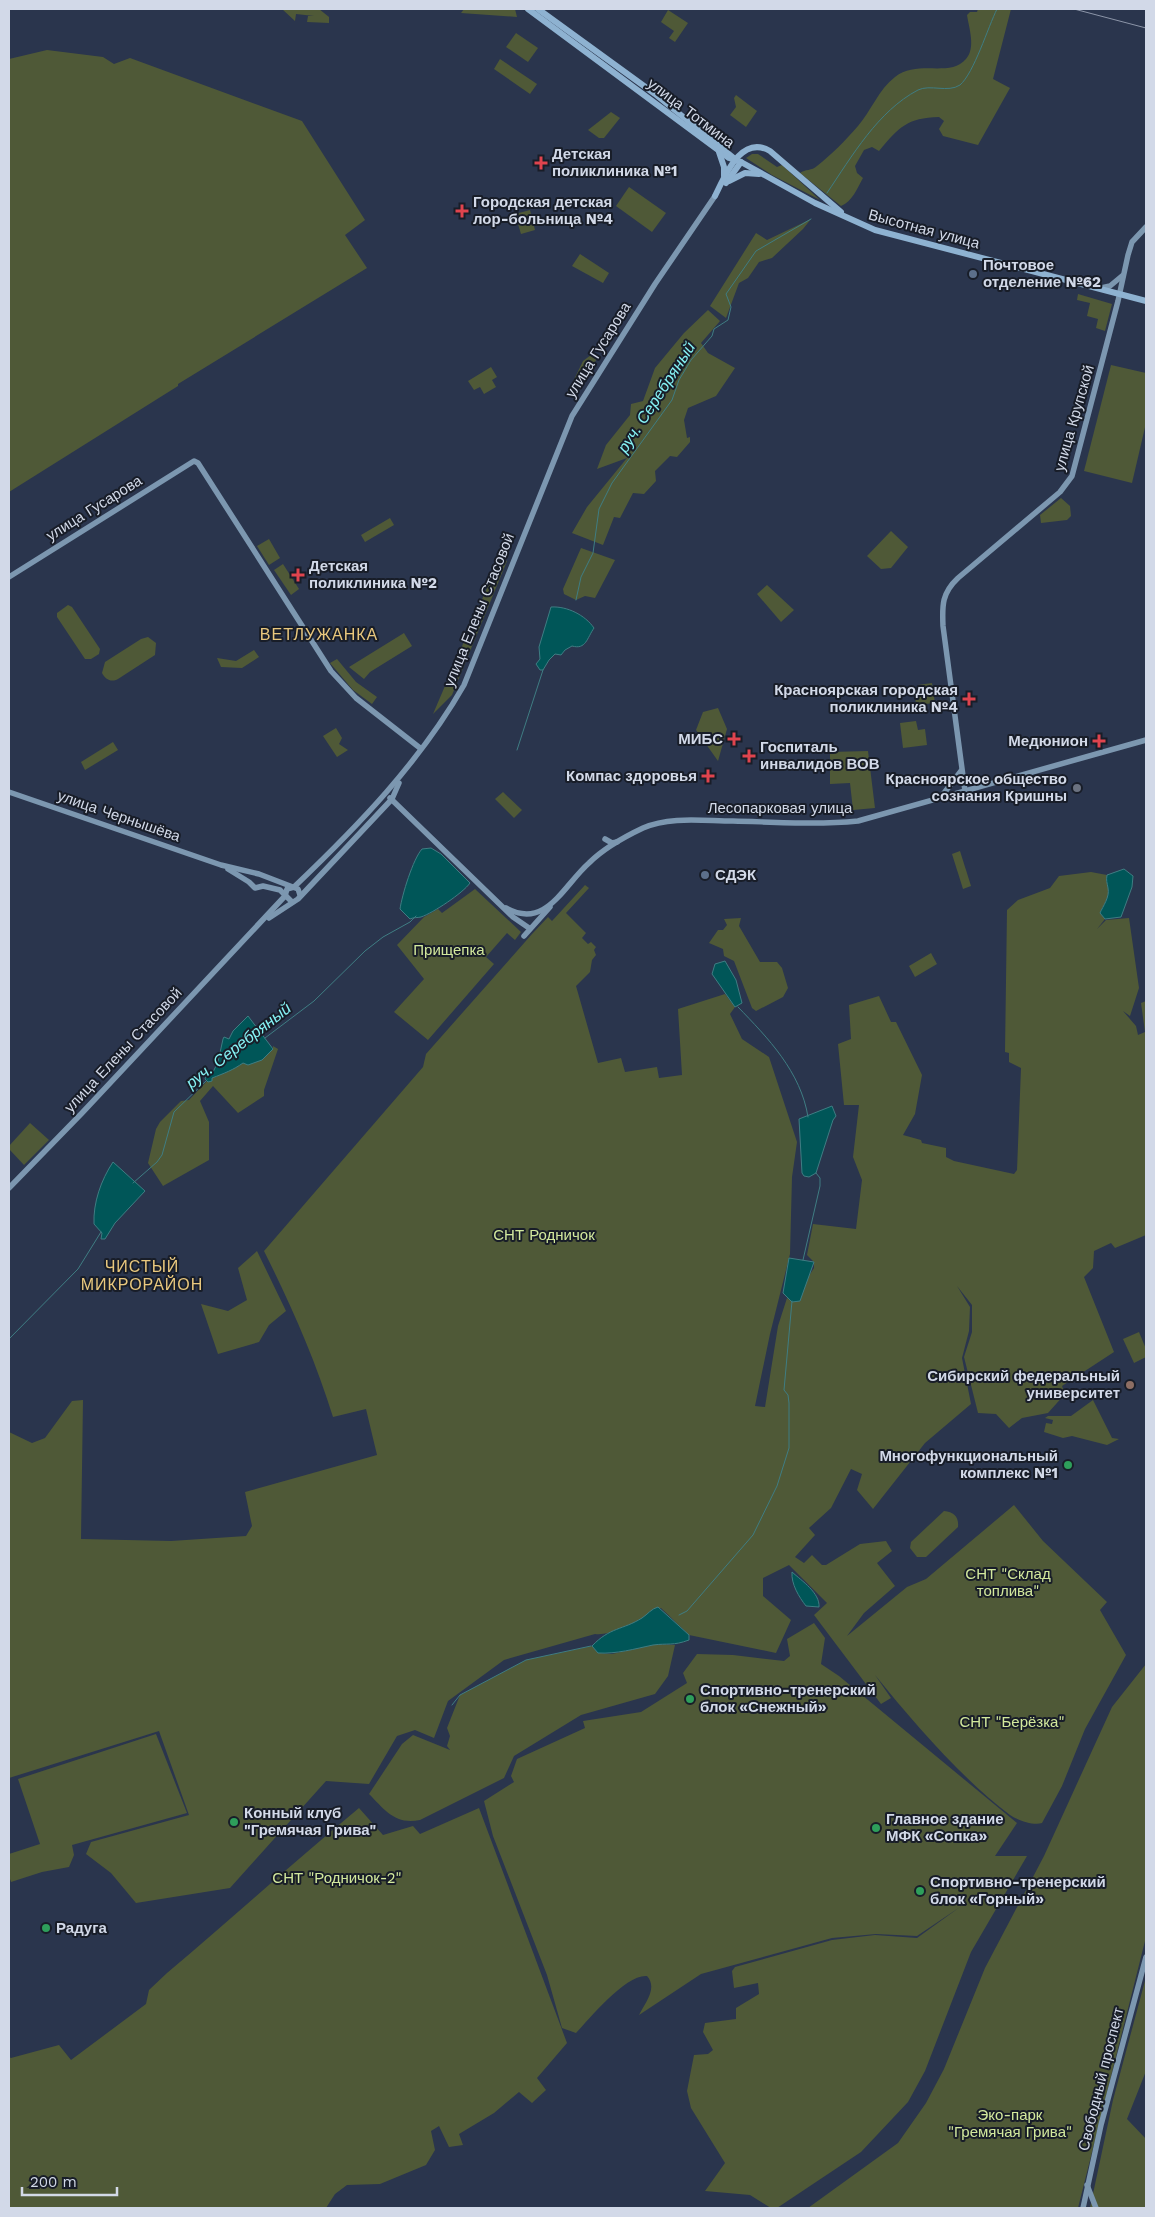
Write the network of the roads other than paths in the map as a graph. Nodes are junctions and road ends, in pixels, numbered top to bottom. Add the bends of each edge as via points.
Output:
1 (528, 9) edge
2 (538, 9) edge
3 (718, 151) junction
4 (738, 160) junction
5 (763, 174) junction
6 (724, 182) junction
7 (715, 196) joint
8 (852, 221) junction
9 (1146, 227) edge
10 (1123, 274) junction
11 (1097, 288) junction
12 (1120, 294) junction
13 (1146, 301) edge
14 (526, 529) joint
15 (9, 576) edge
16 (1146, 740) edge
17 (420, 748) junction
18 (961, 771) junction
19 (403, 774) junction
20 (964, 791) junction
21 (9, 792) edge
22 (383, 797) junction
23 (940, 798) junction
24 (392, 799) junction
25 (605, 839) dead end
26 (617, 842) junction
27 (221, 865) junction
28 (259, 874) junction
29 (250, 882) junction
30 (263, 886) junction
31 (294, 887) junction
32 (300, 895) junction
33 (285, 896) junction
34 (292, 902) junction
35 (552, 903) junction
36 (506, 908) junction
37 (528, 915) junction
38 (536, 923) junction
39 (526, 927) junction
40 (256, 930) junction
41 (9, 1188) edge
42 (1146, 1957) edge
43 (1087, 2185) junction
44 (1083, 2208) edge
45 (1096, 2208) edge

1 - 3 main road, улица Тотмина
2 - 4 main road, улица Тотмина
3 - 4 main road, улица Тотмина
3 - 6 main road via 724,167
4 - 5 main road, Высотная улица
4 - 6 main road
4 - 8 main road via 748,149 759,147 767,150
5 - 6 main road via 745,173
5 - 8 main road, Высотная улица
6 - 7 main road
7 - 14 main road, улица Гусарова via 582,399 566,429
8 - 11 main road, Высотная улица
9 - 10 main road, улица Крупской via 1132,242
10 - 11 main road via 1110,286
10 - 12 main road, улица Крупской
11 - 12 main road, Высотная улица
12 - 13 main road, Высотная улица
12 - 18 main road, улица Крупской via 1072,476 1060,492 950,586 944,596 942,610
14 - 17 main road, улица Елены Стасовой via 464,685
15 - 17 main road, улица Гусарова via 194,461 200,465 331,671 356,698
16 - 20 main road, Лесопарковая улица
17 - 19 main road, улица Елены Стасовой
18 - 20 main road
18 - 23 main road
19 - 22 main road, улица Елены Стасовой
19 - 24 main road, улица Елены Стасовой
20 - 23 main road, Лесопарковая улица
21 - 27 main road, улица Чернышёва
22 - 24 main road
22 - 31 main road, улица Елены Стасовой
23 - 26 main road, Лесопарковая улица via 858,821 828,824 669,821 646,827
24 - 32 main road, улица Елены Стасовой
24 - 36 main road
25 - 26 main road
26 - 35 main road, Лесопарковая улица via 589,862
27 - 28 main road, улица Чернышёва
27 - 29 main road, улица Чернышёва
28 - 29 main road via 252,874
28 - 30 main road via 264,878
28 - 31 main road, улица Чернышёва
29 - 30 main road, улица Чернышёва via 255,888
30 - 33 main road, улица Чернышёва via 280,890
31 - 32 main road
31 - 33 main road via 287,889
32 - 34 main road
33 - 34 main road
33 - 40 main road, улица Елены Стасовой
34 - 40 main road, улица Елены Стасовой
35 - 37 main road via 541,912
35 - 38 main road
36 - 37 main road
36 - 39 main road
37 - 38 main road via 535,918
37 - 39 main road via 522,921
38 - 39 main road
40 - 41 main road, улица Елены Стасовой
42 - 43 main road, Свободный проспект
43 - 44 main road, Свободный проспект
43 - 45 main road

